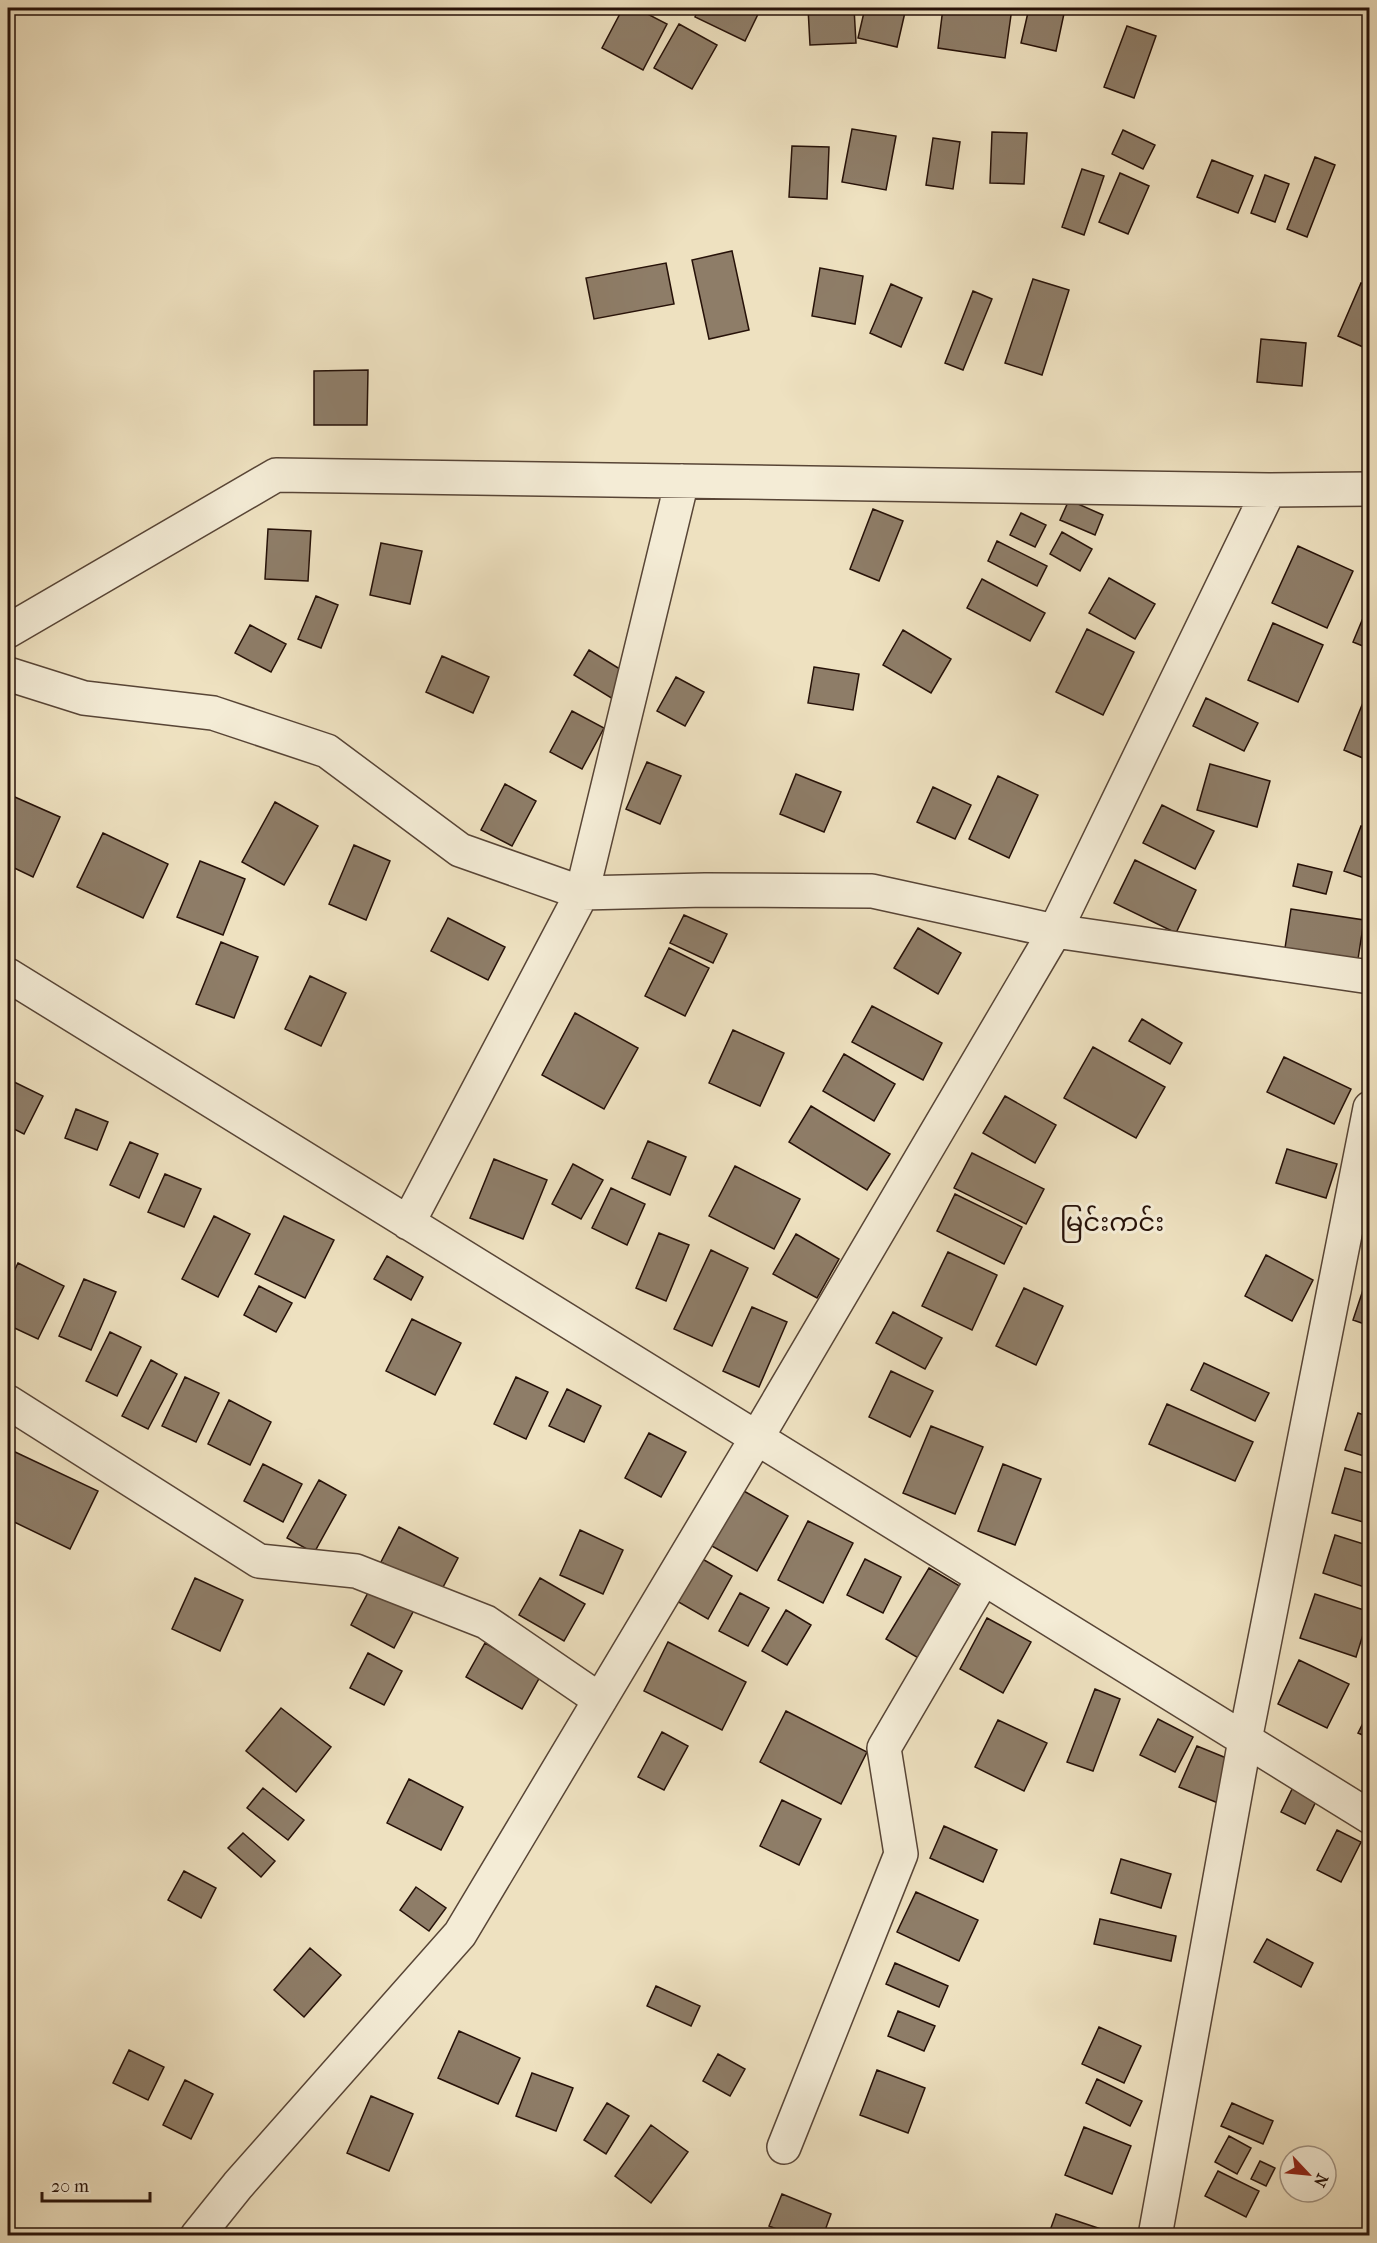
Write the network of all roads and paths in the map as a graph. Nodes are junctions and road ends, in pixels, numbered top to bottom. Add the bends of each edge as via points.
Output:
1 (682, 481) junction
2 (1370, 489) edge
3 (1269, 490) junction
4 (8, 631) edge
5 (8, 674) edge
6 (582, 893) junction
7 (1055, 931) junction
8 (8, 975) edge
9 (1370, 977) edge
10 (1370, 1108) edge
11 (408, 1223) junction
12 (8, 1402) edge
13 (756, 1439) junction
14 (983, 1579) junction
15 (600, 1700) junction
16 (1245, 1740) junction
17 (1370, 1817) edge
18 (784, 2147) dead end
19 (197, 2235) edge
20 (1155, 2235) edge

1 - 3 street
1 - 4 street via 276,475
1 - 6 street
2 - 3 street
3 - 7 street
5 - 6 street via 84,698 213,713 327,751 460,850
6 - 7 street via 872,891
6 - 11 street
7 - 9 street
7 - 13 street
8 - 11 street
10 - 16 street
11 - 13 street
12 - 15 street via 259,1561 356,1571 486,1622
13 - 14 street
13 - 15 street
14 - 16 street
14 - 18 street via 884,1748 901,1854
15 - 19 street via 460,1934
16 - 17 street
16 - 20 street

